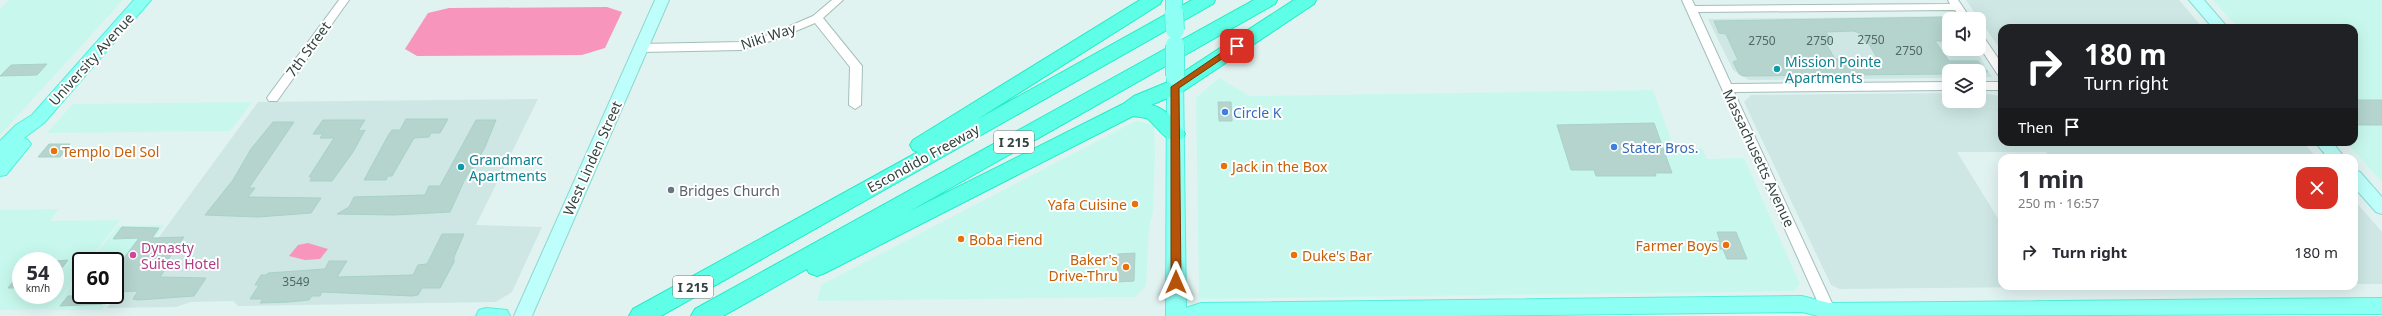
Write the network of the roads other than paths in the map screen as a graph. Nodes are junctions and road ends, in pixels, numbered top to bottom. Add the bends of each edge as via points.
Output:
1 (144, 0) edge
2 (344, 0) edge
3 (662, 0) edge
4 (838, 0) edge
5 (1153, 0) edge
6 (1174, 0) edge
7 (1206, 0) edge
8 (1268, 0) edge
9 (1307, 0) edge
10 (2196, 0) edge
11 (1955, 3) edge
12 (1689, 4) edge
13 (1961, 12) edge
14 (817, 18) junction
15 (2217, 24) edge
16 (641, 48) junction
17 (1986, 48) edge
18 (1998, 66) edge
19 (1175, 81) junction
20 (1942, 86) edge
21 (1986, 86) edge
22 (1998, 86) edge
23 (1726, 88) junction
24 (273, 98) dead end
25 (854, 105) dead end
26 (1130, 109) junction
27 (38, 119) junction
28 (1175, 134) junction
29 (2327, 146) edge
30 (0, 152) edge
31 (2334, 154) edge
32 (0, 170) edge
33 (2358, 181) edge
34 (2382, 208) edge
35 (745, 258) junction
36 (761, 284) junction
37 (2382, 306) edge
38 (1827, 314) edge
39 (486, 316) edge
40 (500, 316) edge
41 (522, 316) edge
42 (640, 316) edge
43 (703, 316) edge
44 (1176, 316) edge
45 (1186, 316) edge

1 - 27 main road, University Avenue
2 - 24 street, 7th Street
3 - 16 main road, West Linden Street
4 - 14 street, Niki Way
5 - 35 highway via 962,118
6 - 19 main road, bridge
7 - 35 highway, Escondido Freeway / I 215
8 - 36 highway, I 215
9 - 19 highway
10 - 15 main road
11 - 12 street
11 - 13 street
12 - 23 street, Massachusetts Avenue
14 - 16 street, Niki Way via 773,37 741,46
14 - 25 street via 856,66
16 - 41 main road, West Linden Street
17 - 18 street
19 - 26 highway
19 - 28 main road
20 - 23 street
21 - 22 street
23 - 38 street, Massachusetts Avenue
26 - 28 highway via 1153,112
26 - 36 highway via 819,266
27 - 30 main road, University Avenue via 22,129
27 - 32 main road, University Avenue via 36,129
28 - 44 main road
29 - 31 main road
33 - 34 main road
35 - 42 highway, Escondido Freeway / I 215
36 - 43 highway, I 215
37 - 38 main road
38 - 45 main road via 1802,304 1202,311
39 - 40 main road

